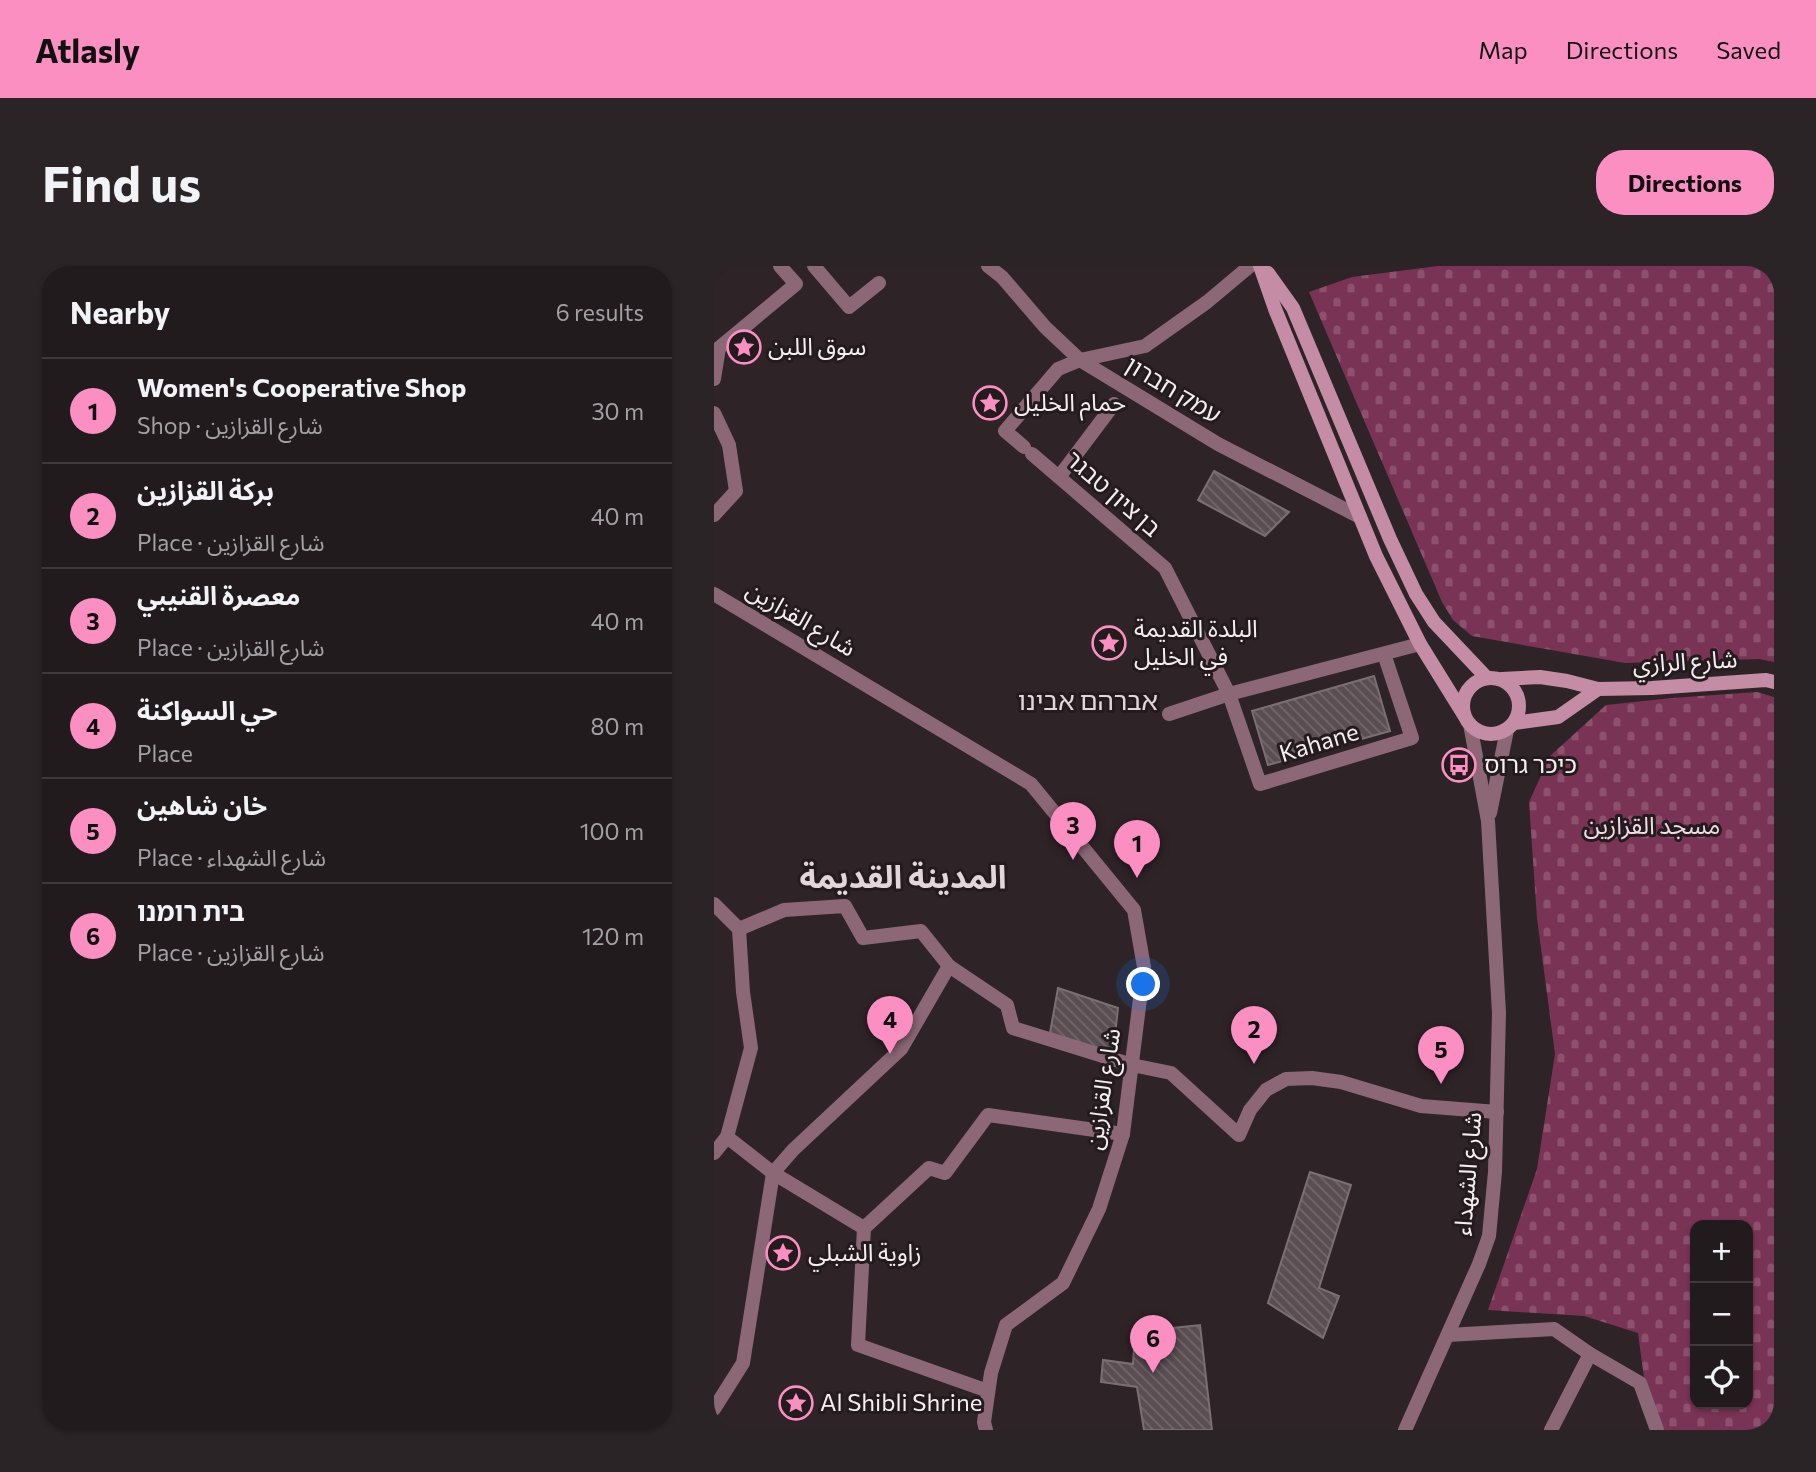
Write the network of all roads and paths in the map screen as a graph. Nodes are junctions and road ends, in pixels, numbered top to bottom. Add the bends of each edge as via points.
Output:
1 (780, 266) edge
2 (814, 266) edge
3 (988, 266) edge
4 (1250, 266) edge
5 (1262, 266) edge
6 (1002, 271) edge
7 (879, 283) dead end
8 (1080, 360) junction
9 (714, 379) edge
10 (1114, 404) dead end
11 (714, 413) edge
12 (1059, 477) junction
13 (714, 514) edge
14 (1360, 517) junction
15 (1165, 568) joint
16 (714, 594) edge
17 (1420, 644) junction
18 (1384, 654) junction
19 (1486, 678) junction
20 (1502, 679) junction
21 (1774, 682) edge
22 (1598, 689) junction
23 (1229, 694) junction
24 (1169, 714) dead end
25 (1467, 720) junction
26 (1511, 726) junction
27 (1488, 821) junction
28 (714, 904) edge
29 (739, 929) junction
30 (949, 966) junction
31 (1132, 1065) junction
32 (1497, 1112) junction
33 (1123, 1133) junction
34 (727, 1137) junction
35 (715, 1151) edge
36 (773, 1173) junction
37 (864, 1228) junction
38 (1448, 1335) junction
39 (1591, 1354) junction
40 (988, 1391) junction
41 (714, 1409) edge
42 (986, 1430) edge
43 (1405, 1430) edge
44 (1550, 1430) edge
45 (1657, 1430) edge

1 - 9 street via 796,285 719,348
2 - 7 street via 849,307
3 - 6 street, עמק חברון
4 - 8 street, בן ציון טבגר via 1145,346
5 - 14 main road via 1275,309
5 - 19 main road via 1293,308 1416,594 1434,622
6 - 8 street, עמק חברון via 1045,327
8 - 12 street, בן ציון טבגר via 1058,369 1005,431
8 - 14 street, עמק חברון via 1218,444
10 - 12 street
11 - 13 street via 729,445 736,491
12 - 15 street, בן ציון טבגר
14 - 17 main road
15 - 23 street, Kahane
16 - 31 street, شارع القزازين via 1031,785 1134,911 1144,967
17 - 18 street
17 - 25 main road
18 - 23 street
18 - 23 street, Kahane via 1412,738 1260,785
19 - 20 main road
19 - 25 main road via 1469,688 1463,706
20 - 22 main road, شارع الرازي via 1540,677
20 - 26 main road via 1519,698 1519,715
21 - 22 main road, شارع الرازي
22 - 26 main road via 1558,718
23 - 24 street
25 - 26 main road via 1476,730 1491,734
25 - 27 street
26 - 27 street
27 - 32 street, شارع الشهداء via 1499,1013
28 - 29 street
29 - 30 street via 784,910 845,906 863,938 921,931
29 - 34 street via 751,1048
30 - 31 street via 1007,1005 1013,1028
30 - 36 street via 901,1049
31 - 32 street via 1171,1073 1239,1135 1266,1090 1286,1079 1340,1082 1421,1106
31 - 33 street, شارع القزازين
32 - 38 street, شارع الشهداء via 1489,1236
33 - 37 street via 988,1115 945,1173 929,1168
33 - 40 street, شارع القزازين via 1099,1209 1063,1283 1006,1325
34 - 35 street
34 - 36 street
36 - 37 street
36 - 41 street via 743,1363
37 - 40 street via 858,1345
38 - 39 street via 1554,1329
38 - 43 street, شارع الشهداء
39 - 44 street
39 - 45 street via 1640,1383
40 - 42 street, شارع القزازين

